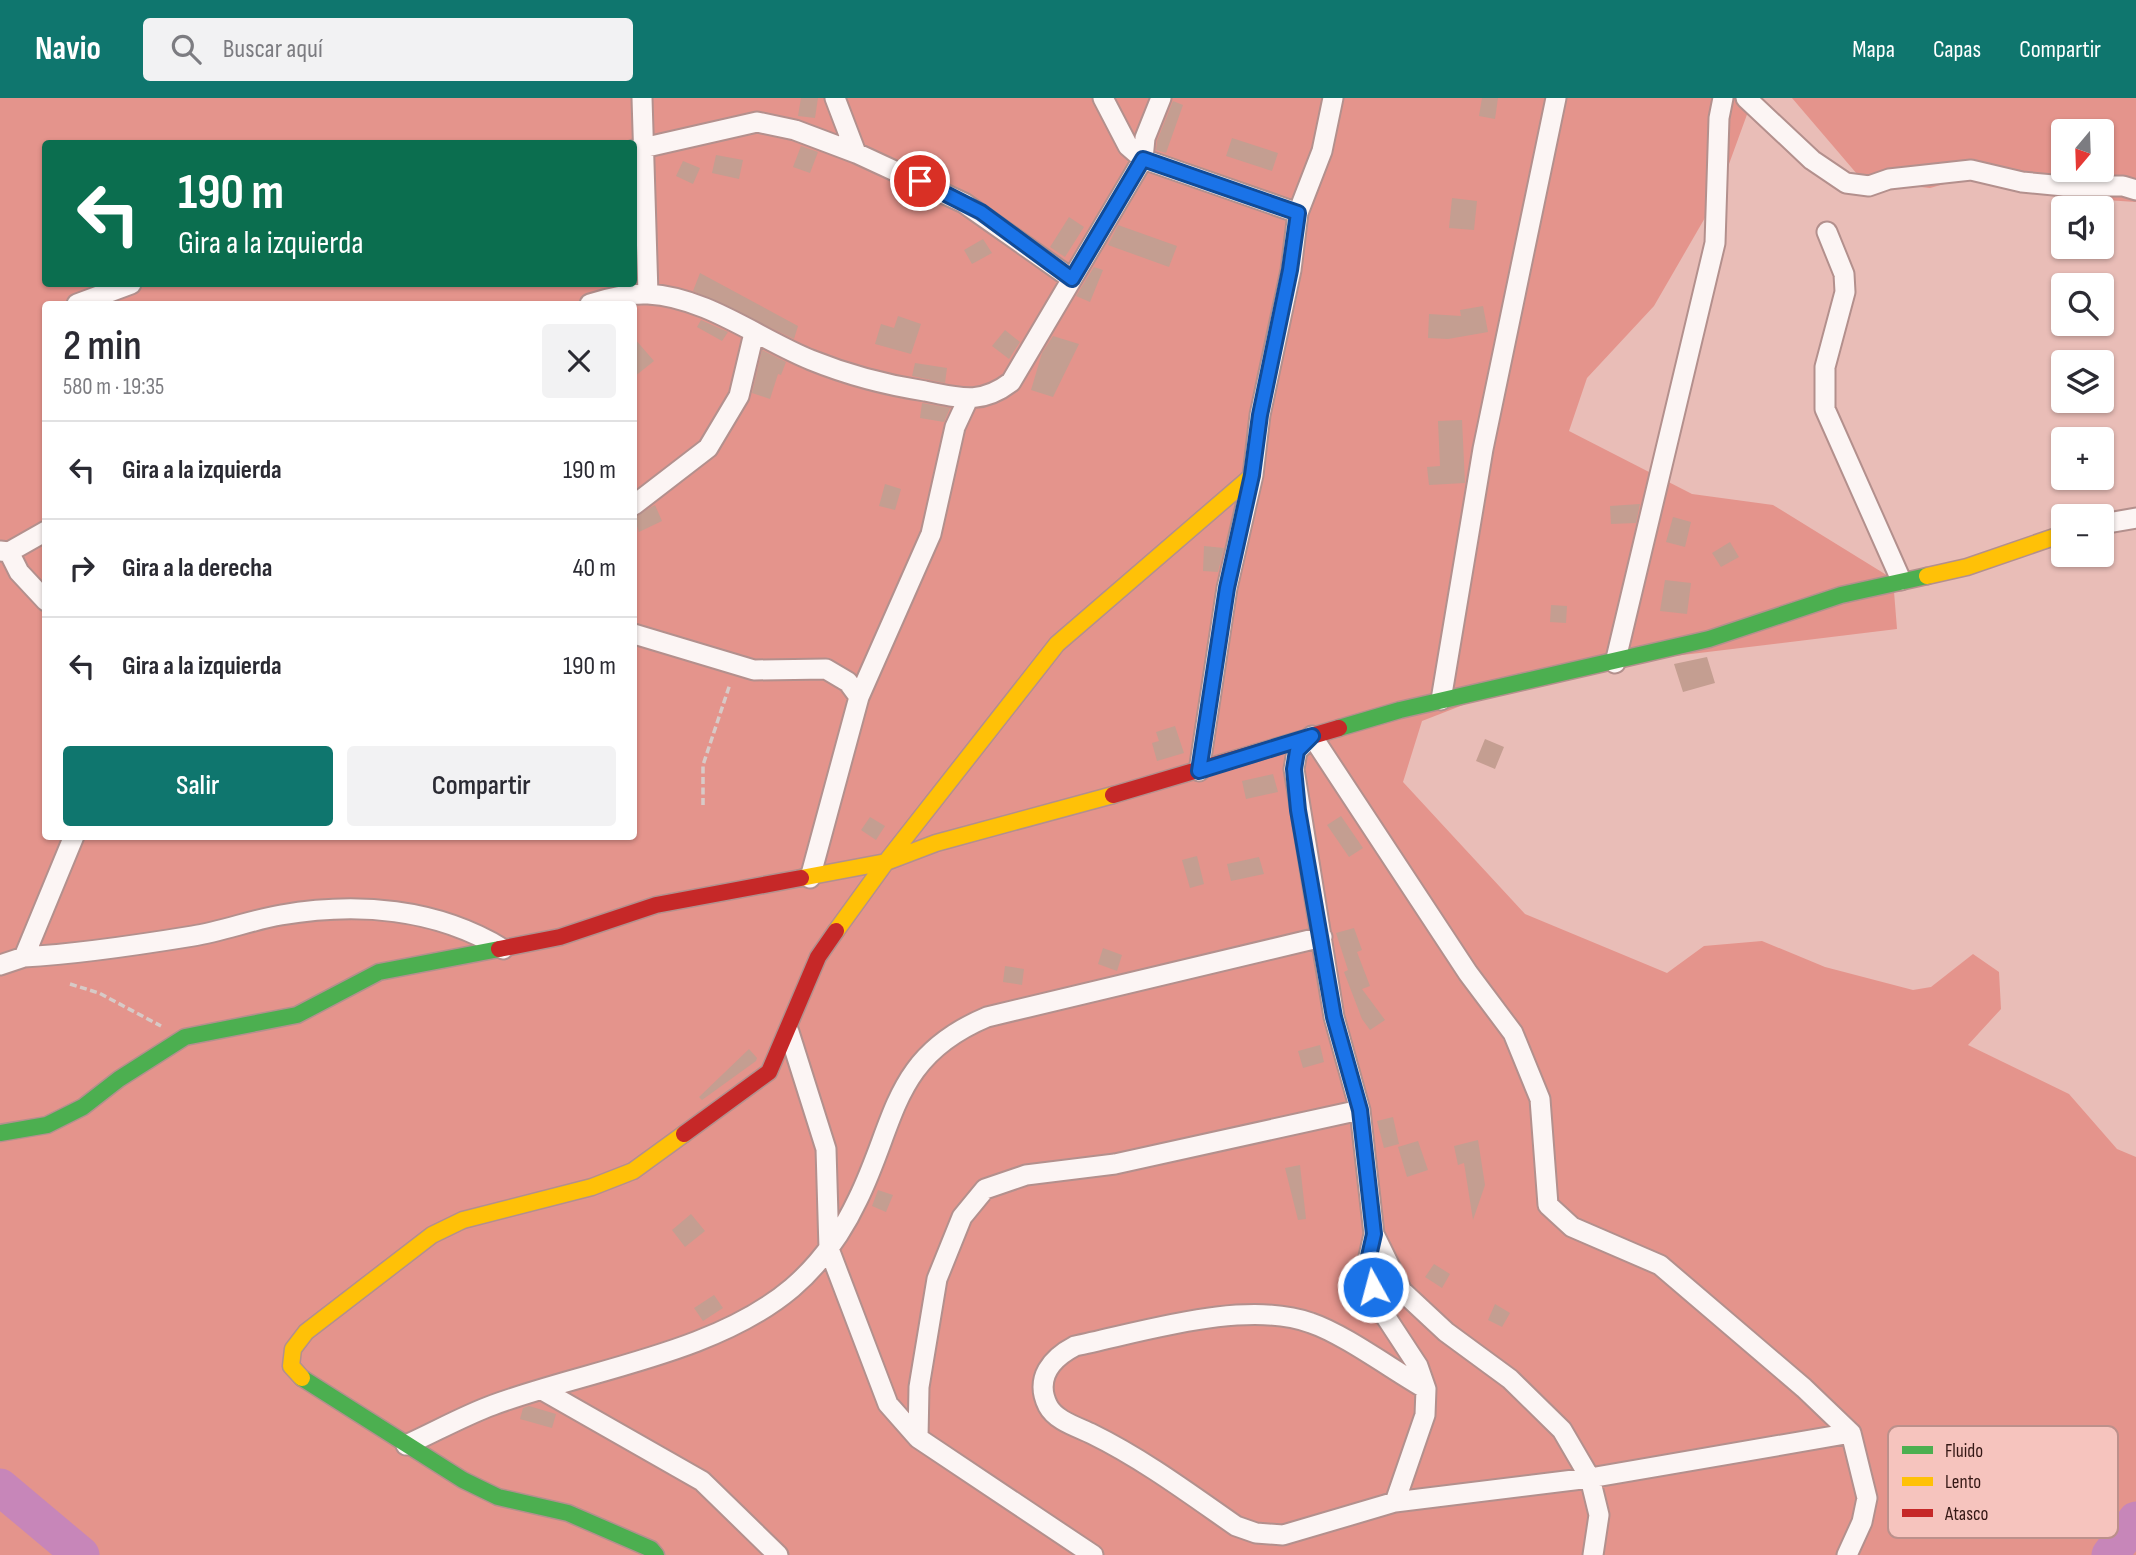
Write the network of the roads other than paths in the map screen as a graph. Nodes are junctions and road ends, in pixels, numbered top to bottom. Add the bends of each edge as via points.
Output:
1 (642, 98) edge
2 (835, 98) edge
3 (1102, 98) edge
4 (1161, 98) edge
5 (1333, 98) edge
6 (1556, 98) edge
7 (1723, 98) edge
8 (1746, 98) edge
9 (638, 149) edge
10 (856, 153) junction
11 (1143, 159) junction
12 (2136, 190) edge
13 (1298, 213) junction
14 (1827, 232) dead end
15 (1072, 279) junction
16 (123, 287) edge
17 (648, 294) junction
18 (85, 301) edge
19 (599, 301) edge
20 (754, 333) junction
21 (968, 399) junction
22 (1252, 475) junction
23 (637, 503) edge
24 (2136, 518) edge
25 (2114, 522) edge
26 (42, 533) edge
27 (2051, 538) edge
28 (5, 551) edge
29 (1901, 580) junction
30 (42, 597) edge
31 (637, 635) edge
32 (1615, 663) junction
33 (859, 697) junction
34 (1441, 700) junction
35 (1312, 736) junction
36 (1199, 771) junction
37 (72, 840) edge
38 (886, 862) junction
39 (810, 878) junction
40 (1322, 937) junction
41 (503, 949) junction
42 (24, 957) junction
43 (0, 965) edge
44 (789, 1032) junction
45 (1360, 1110) junction
46 (0, 1133) edge
47 (1374, 1234) junction
48 (829, 1249) junction
49 (1426, 1390) junction
50 (544, 1391) junction
51 (1851, 1433) junction
52 (918, 1438) junction
53 (406, 1446) junction
54 (1590, 1478) junction
55 (1395, 1502) junction
56 (656, 1555) edge
57 (778, 1555) edge
58 (1093, 1555) edge
59 (1593, 1555) edge
60 (1847, 1555) edge

1 - 9 street
2 - 10 street
3 - 11 street via 1128,146
4 - 11 street via 1145,138
5 - 13 street via 1322,151
6 - 34 street via 1483,449
7 - 32 street via 1715,243
8 - 12 street via 1812,160 1846,183 1869,186 1889,179 1971,170 2022,182
9 - 10 street via 757,122 795,130
9 - 17 street
10 - 15 street via 964,202
11 - 13 street
11 - 15 street
13 - 22 street
14 - 29 street via 1844,274 1845,292 1825,367 1825,409
15 - 21 street via 1011,382 995,395
16 - 18 street
17 - 19 street
17 - 20 street via 681,300
20 - 21 street via 811,360 884,384
20 - 23 street via 739,396 708,448
21 - 33 street via 955,427 931,534
22 - 36 street via 1227,588
22 - 38 street via 1057,644
24 - 25 street
26 - 28 street
27 - 29 street via 1968,567
28 - 30 street
29 - 32 street
31 - 33 street via 735,665 771,671 826,669 848,682
32 - 34 street
33 - 39 street
34 - 35 street
35 - 36 street
35 - 40 street via 1297,751 1294,769
35 - 51 street via 1468,973 1513,1033 1540,1099 1548,1205 1572,1227 1660,1265
36 - 38 street via 936,843
37 - 42 street
38 - 39 street
38 - 44 street via 818,957
39 - 41 street via 656,905 559,937
40 - 45 street via 1334,1017
40 - 48 street via 986,1017 955,1030 928,1052 904,1087 858,1198
41 - 42 street via 438,919 352,909 281,915 195,936
41 - 46 street via 379,972 297,1015 186,1037 83,1107 47,1125
42 - 43 street
44 - 48 street via 826,1149
44 - 53 street via 769,1072 633,1171 592,1187 463,1220 432,1235 306,1332 293,1349 291,1366 304,1381
45 - 47 street
45 - 52 street via 1115,1164 1026,1175 985,1189 962,1217 937,1279 919,1387
47 - 49 street via 1367,1265 1380,1308 1418,1366
47 - 54 street via 1402,1291 1446,1332 1510,1379 1562,1430
48 - 50 street via 791,1289 722,1333
48 - 52 street via 888,1404
49 - 55 street via 1425,1415
49 - 55 street via 1315,1324 1289,1316 1235,1314 1075,1346 1056,1355 1047,1369 1043,1387 1048,1407 1067,1424 1125,1451 1237,1527 1283,1535
50 - 53 street via 493,1405
50 - 57 street via 702,1481
51 - 54 street
51 - 60 street via 1867,1498 1863,1522
52 - 58 street
53 - 56 street via 498,1497 568,1513
54 - 55 street
54 - 59 street via 1599,1515

